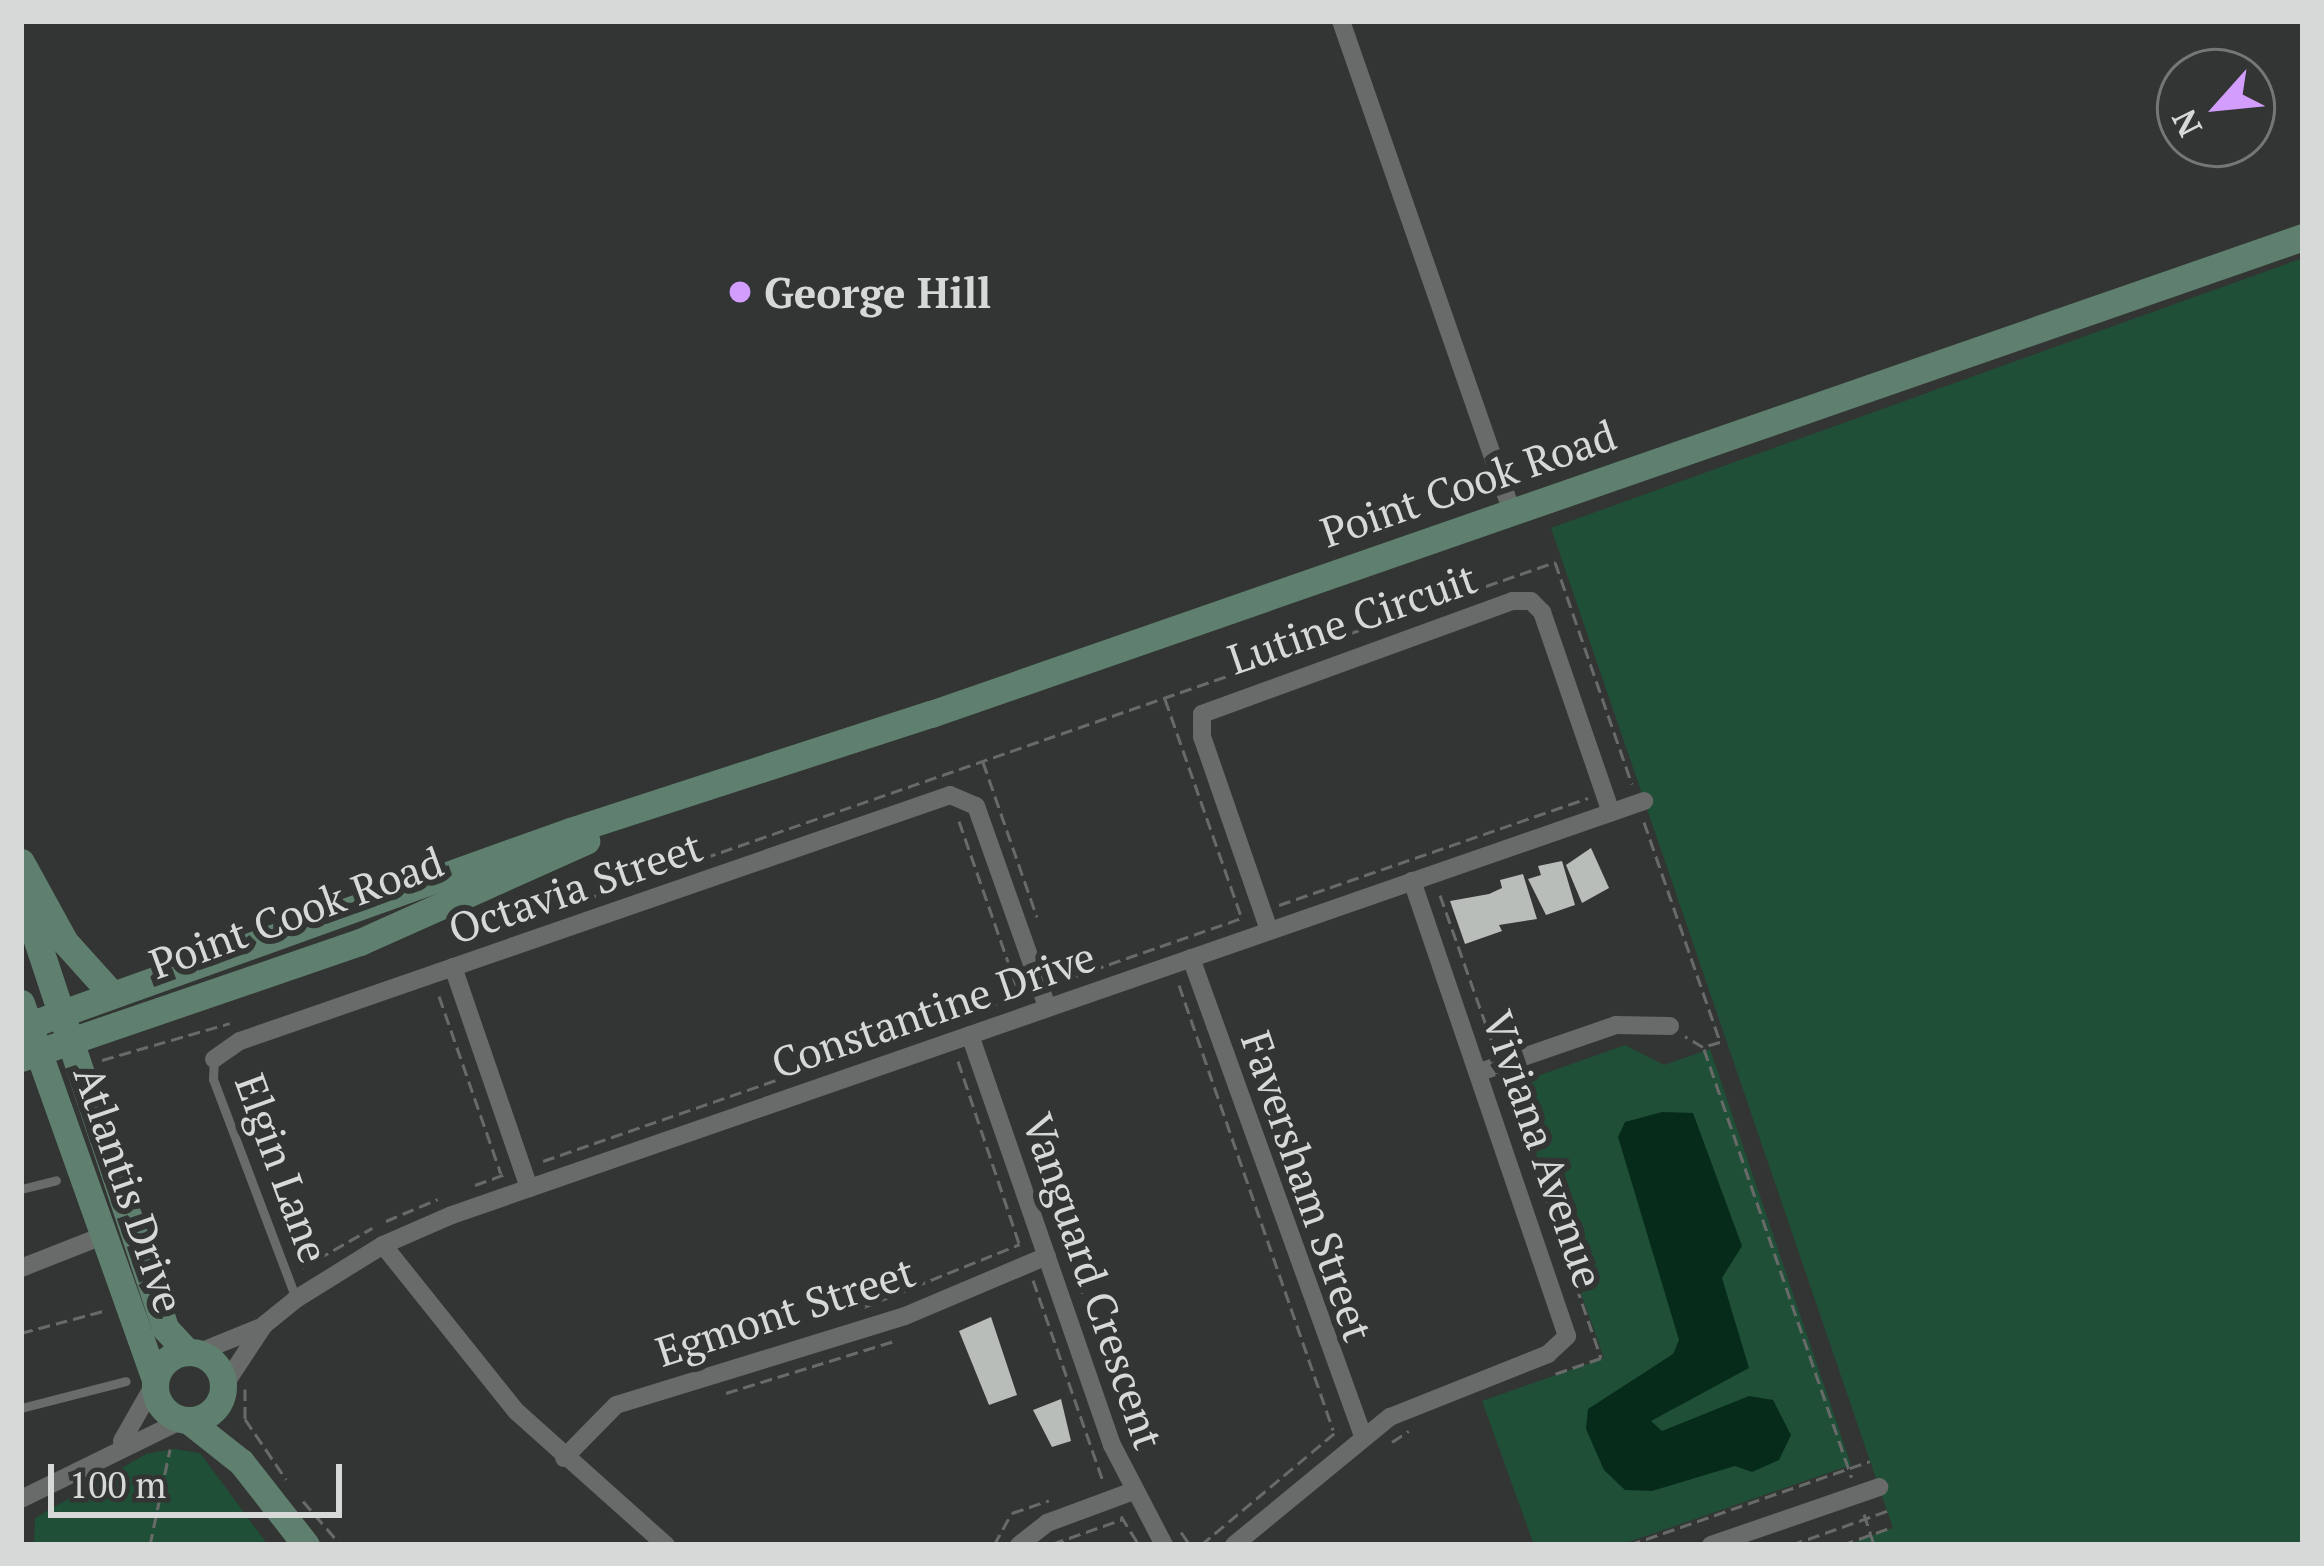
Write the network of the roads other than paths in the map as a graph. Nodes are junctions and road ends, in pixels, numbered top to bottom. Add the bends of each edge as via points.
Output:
1 (1341, 21) edge
2 (2303, 237) edge
3 (1512, 512) junction
4 (1641, 802) road end
5 (660, 805) junction
6 (1612, 812) junction
7 (21, 862) edge
8 (1412, 881) junction
9 (21, 892) edge
10 (1269, 930) junction
11 (1191, 958) junction
12 (453, 967) junction
13 (110, 992) junction
14 (1047, 1007) junction
15 (23, 1018) edge
16 (64, 1026) junction
17 (1670, 1026) road end
18 (970, 1035) junction
19 (29, 1055) edge
20 (214, 1059) joint
21 (1480, 1072) junction
22 (56, 1180) dead end
23 (529, 1188) junction
24 (21, 1189) edge
25 (100, 1237) junction
26 (383, 1245) junction
27 (1047, 1256) junction
28 (21, 1268) edge
29 (296, 1299) junction
30 (264, 1325) junction
31 (192, 1352) junction
32 (146, 1381) junction
33 (230, 1391) junction
34 (21, 1408) edge
35 (186, 1420) junction
36 (1355, 1442) junction
37 (118, 1445) junction
38 (564, 1458) junction
39 (241, 1462) junction
40 (1879, 1487) dead end
41 (1131, 1492) junction
42 (21, 1499) edge
43 (306, 1545) edge
44 (666, 1545) edge
45 (1019, 1545) edge
46 (1164, 1545) edge
47 (1234, 1545) edge
48 (1711, 1545) edge

1 - 3 street
2 - 3 main road, Point Cook Road
3 - 5 main road, Point Cook Road
4 - 6 street, Constantine Drive
5 - 13 main road, Point Cook Road
5 - 16 main road, Point Cook Road via 383,933
6 - 8 street, Constantine Drive
6 - 10 street, Lutine Circuit via 1540,608 1516,599 1202,714 1202,737
7 - 13 main road via 65,942
8 - 10 street, Constantine Drive
8 - 21 street, Viviana Avenue
9 - 16 main road, Atlantis Drive
10 - 11 street, Constantine Drive
11 - 14 street, Constantine Drive
11 - 36 street, Faversham Street
12 - 14 street, Octavia Street via 957,795 976,806
12 - 20 street, Octavia Street via 240,1041
12 - 23 street
13 - 16 main road, Point Cook Road
14 - 18 street, Constantine Drive
15 - 16 main road, Point Cook Road
15 - 19 main road, Atlantis Drive
16 - 19 main road, Point Cook Road
16 - 31 main road, Atlantis Drive via 165,1328
17 - 21 street via 1616,1025
18 - 23 street, Constantine Drive
18 - 27 street, Vanguard Crescent
19 - 25 main road, Atlantis Drive
20 - 29 lane, Elgin Lane via 213,1079
21 - 36 street, Viviana Avenue via 1567,1336 1548,1354 1430,1396
22 - 24 lane
23 - 26 street, Constantine Drive
25 - 28 street
25 - 32 main road, Atlantis Drive
26 - 29 street, Constantine Drive
26 - 38 street via 478,1369
27 - 38 street, Egmont Street via 905,1316 616,1406
27 - 41 street, Vanguard Crescent
29 - 30 street, Constantine Drive
30 - 31 street, Constantine Drive
30 - 33 street, Constantine Drive
31 - 32 main road via 167,1360
31 - 33 main road via 219,1369
32 - 34 lane
32 - 35 main road via 159,1403
32 - 37 street
33 - 35 main road via 210,1414
33 - 39 main road
35 - 37 street
35 - 39 main road
36 - 47 street, Viviana Avenue
37 - 42 street
38 - 44 street
39 - 43 main road
40 - 48 street
41 - 45 street via 1047,1523
41 - 46 street, Vanguard Crescent

